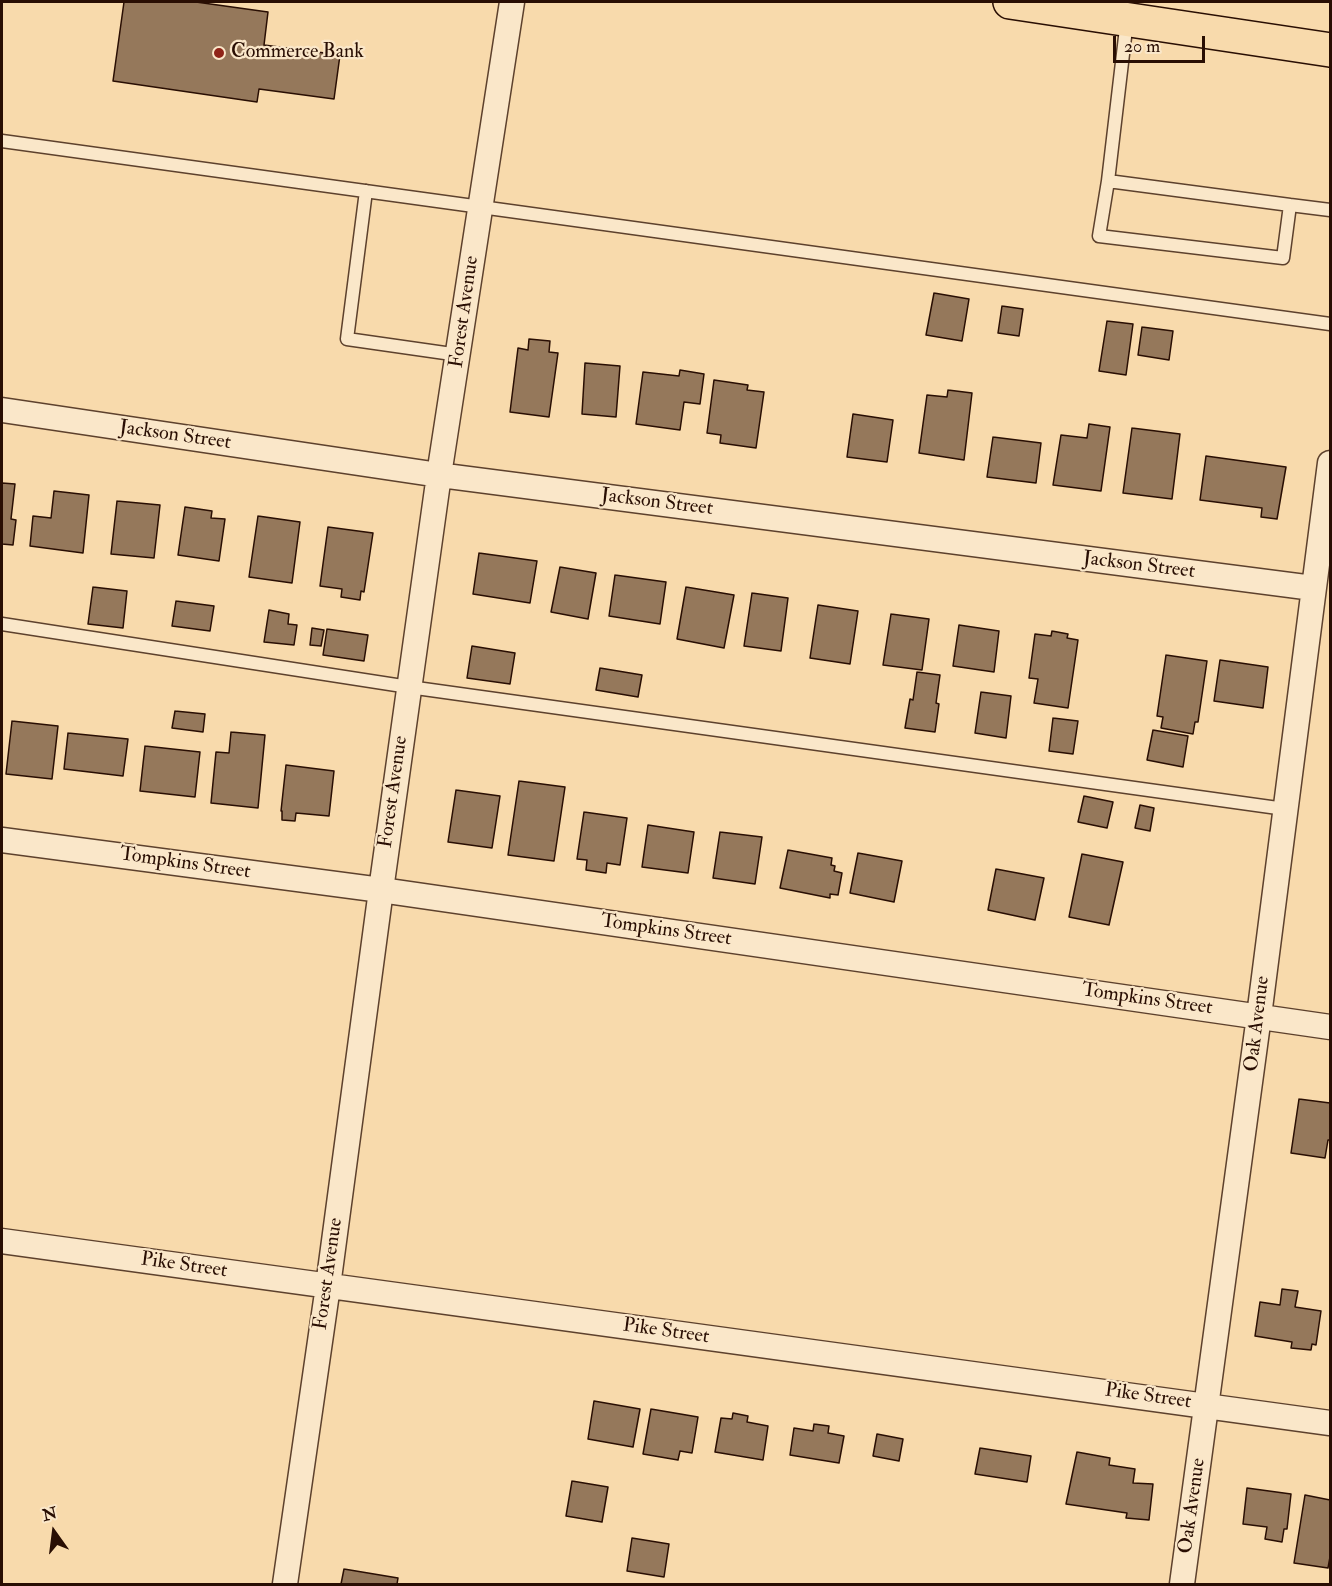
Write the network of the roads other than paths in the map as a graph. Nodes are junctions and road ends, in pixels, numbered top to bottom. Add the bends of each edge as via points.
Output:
1 (512, 2) edge
2 (1010, 2) edge
3 (1127, 19) junction
4 (1330, 50) edge
5 (2, 141) edge
6 (1108, 181) junction
7 (366, 191) junction
8 (1290, 206) junction
9 (480, 207) junction
10 (1330, 210) edge
11 (1330, 324) edge
12 (459, 355) junction
13 (2, 410) edge
14 (1330, 463) edge
15 (439, 475) junction
16 (1313, 588) junction
17 (2, 624) edge
18 (409, 687) junction
19 (1285, 809) junction
20 (2, 840) edge
21 (381, 890) junction
22 (1259, 1016) junction
23 (1330, 1027) edge
24 (2, 1241) edge
25 (328, 1286) junction
26 (1207, 1405) junction
27 (1330, 1423) edge
28 (285, 1584) edge
29 (1182, 1584) edge

1 - 9 street, Forest Avenue
2 - 3 main road
3 - 4 main road
3 - 6 lane
5 - 7 lane
6 - 8 lane
6 - 8 lane via 1099,236 1283,258
7 - 9 lane
7 - 12 lane via 347,339
8 - 10 lane
9 - 11 lane
9 - 12 street, Forest Avenue
12 - 15 street, Forest Avenue
13 - 15 street, Jackson Street
14 - 16 street, Oak Avenue
15 - 16 street, Jackson Street
15 - 18 street, Forest Avenue
16 - 19 street, Oak Avenue
17 - 18 lane
18 - 19 lane
18 - 21 street, Forest Avenue
19 - 22 street, Oak Avenue
20 - 21 street, Tompkins Street
21 - 22 street, Tompkins Street
21 - 25 street, Forest Avenue
22 - 23 street, Tompkins Street
22 - 26 street, Oak Avenue
24 - 25 street, Pike Street
25 - 26 street, Pike Street
25 - 28 street, Forest Avenue
26 - 27 street, Pike Street
26 - 29 street, Oak Avenue

